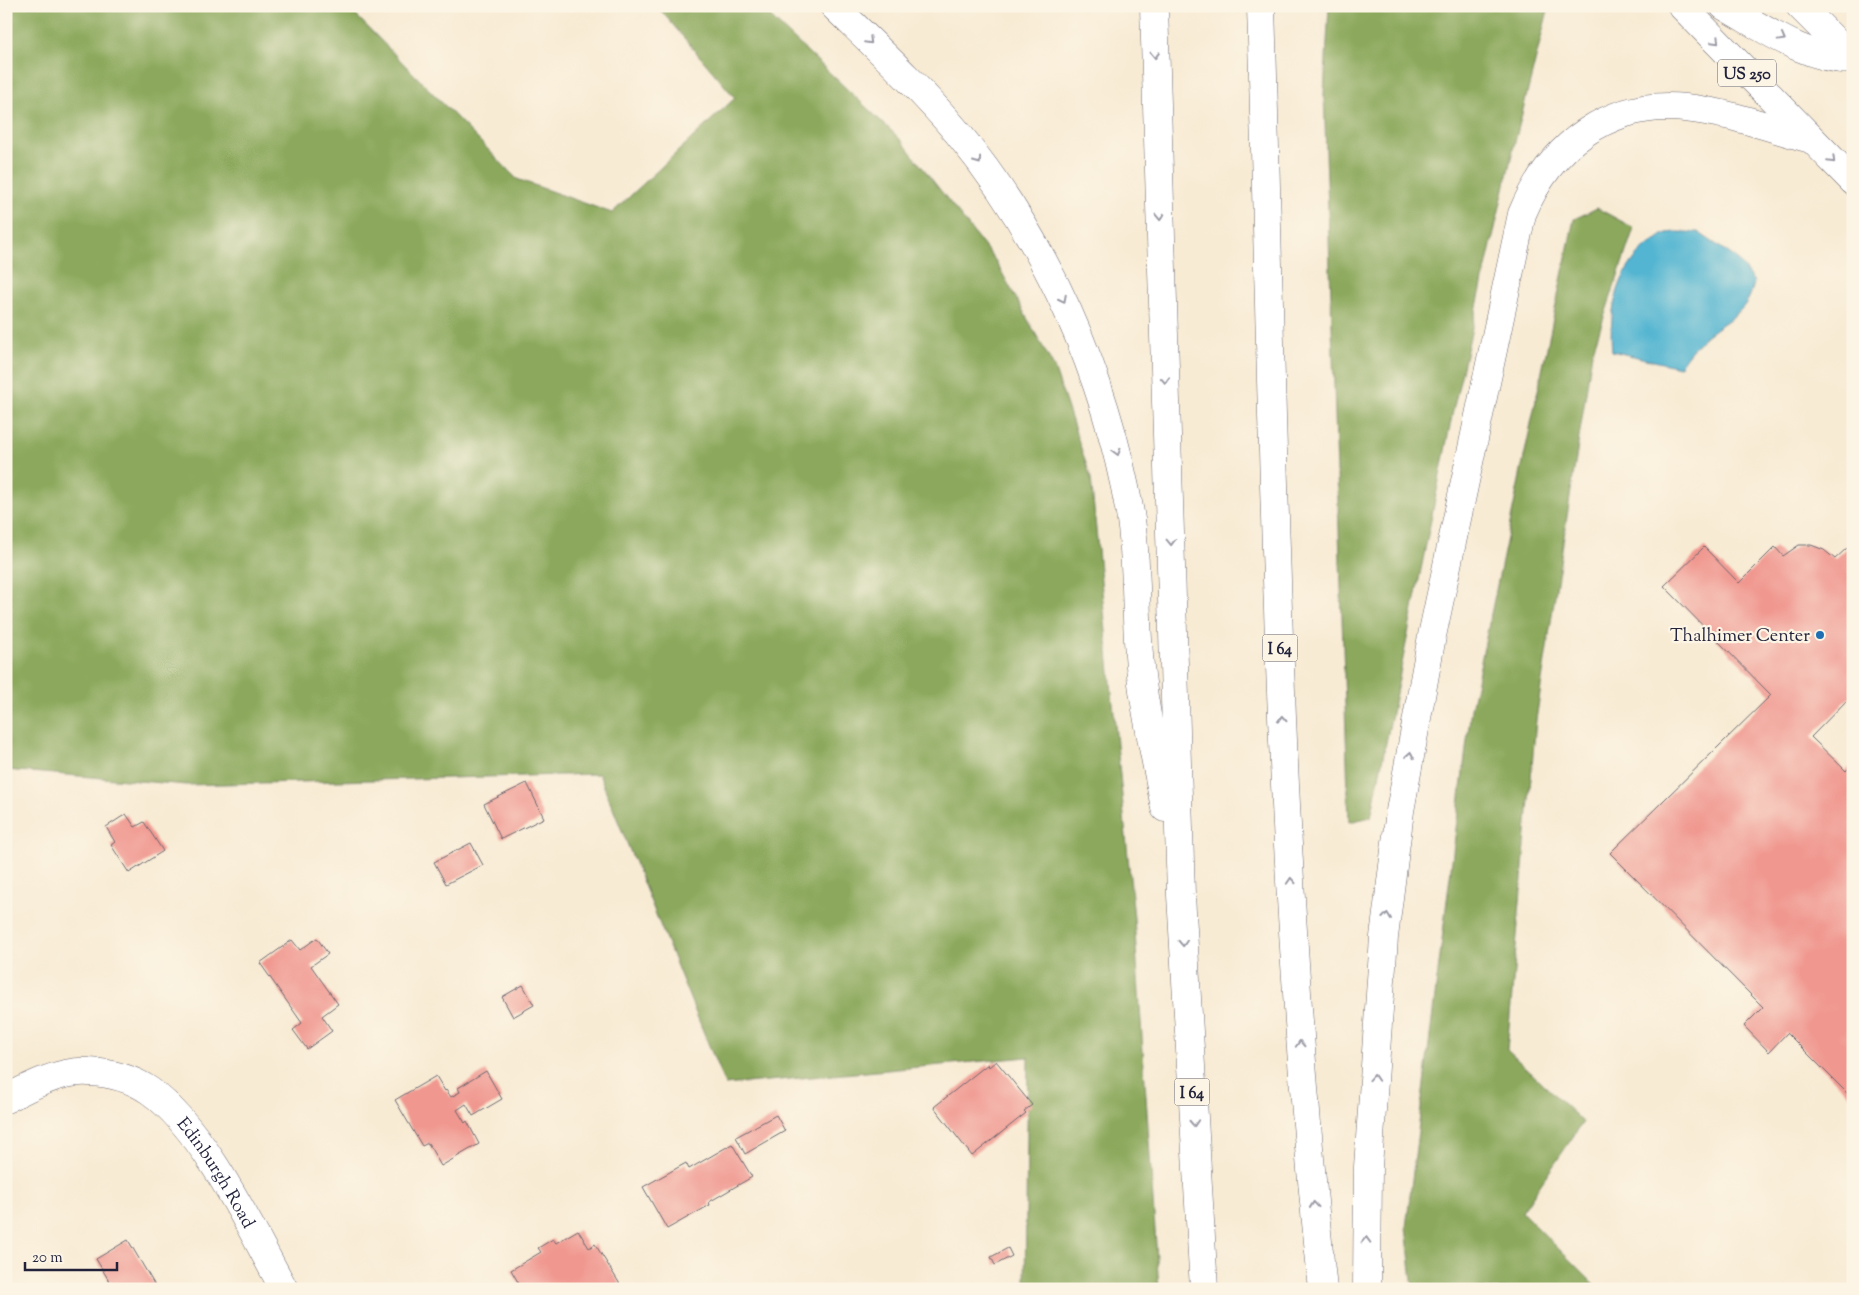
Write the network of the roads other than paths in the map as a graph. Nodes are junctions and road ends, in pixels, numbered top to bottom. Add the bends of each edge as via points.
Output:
1 (834, 6) edge
2 (1154, 6) edge
3 (1261, 6) edge
4 (1682, 6) edge
5 (1724, 6) edge
6 (1800, 6) edge
7 (1853, 59) edge
8 (1811, 139) junction
9 (1853, 181) edge
10 (1181, 894) junction
11 (6, 1099) edge
12 (284, 1289) edge
13 (1204, 1289) edge
14 (1323, 1289) edge
15 (1367, 1289) edge

1 -> 10 main road via 918,89 957,133 1006,200 1066,303 1086,354 1118,456 1130,515 1135,551 1140,674
2 -> 10 main road, I 64
14 -> 3 main road, I 64 via 1303,1088 1282,715
4 -> 8 main road, US 250
5 -> 7 main road via 1803,50 1819,56
6 - 7 main road
8 -> 9 main road, US 250
15 -> 8 main road via 1368,1157 1384,937 1400,811 1432,636 1522,214 1549,164 1602,123 1624,113 1684,107
10 -> 13 main road, I 64
11 - 12 main road, Edinburgh Road via 26,1088 67,1074 88,1072 124,1078 149,1090 170,1108 207,1154

